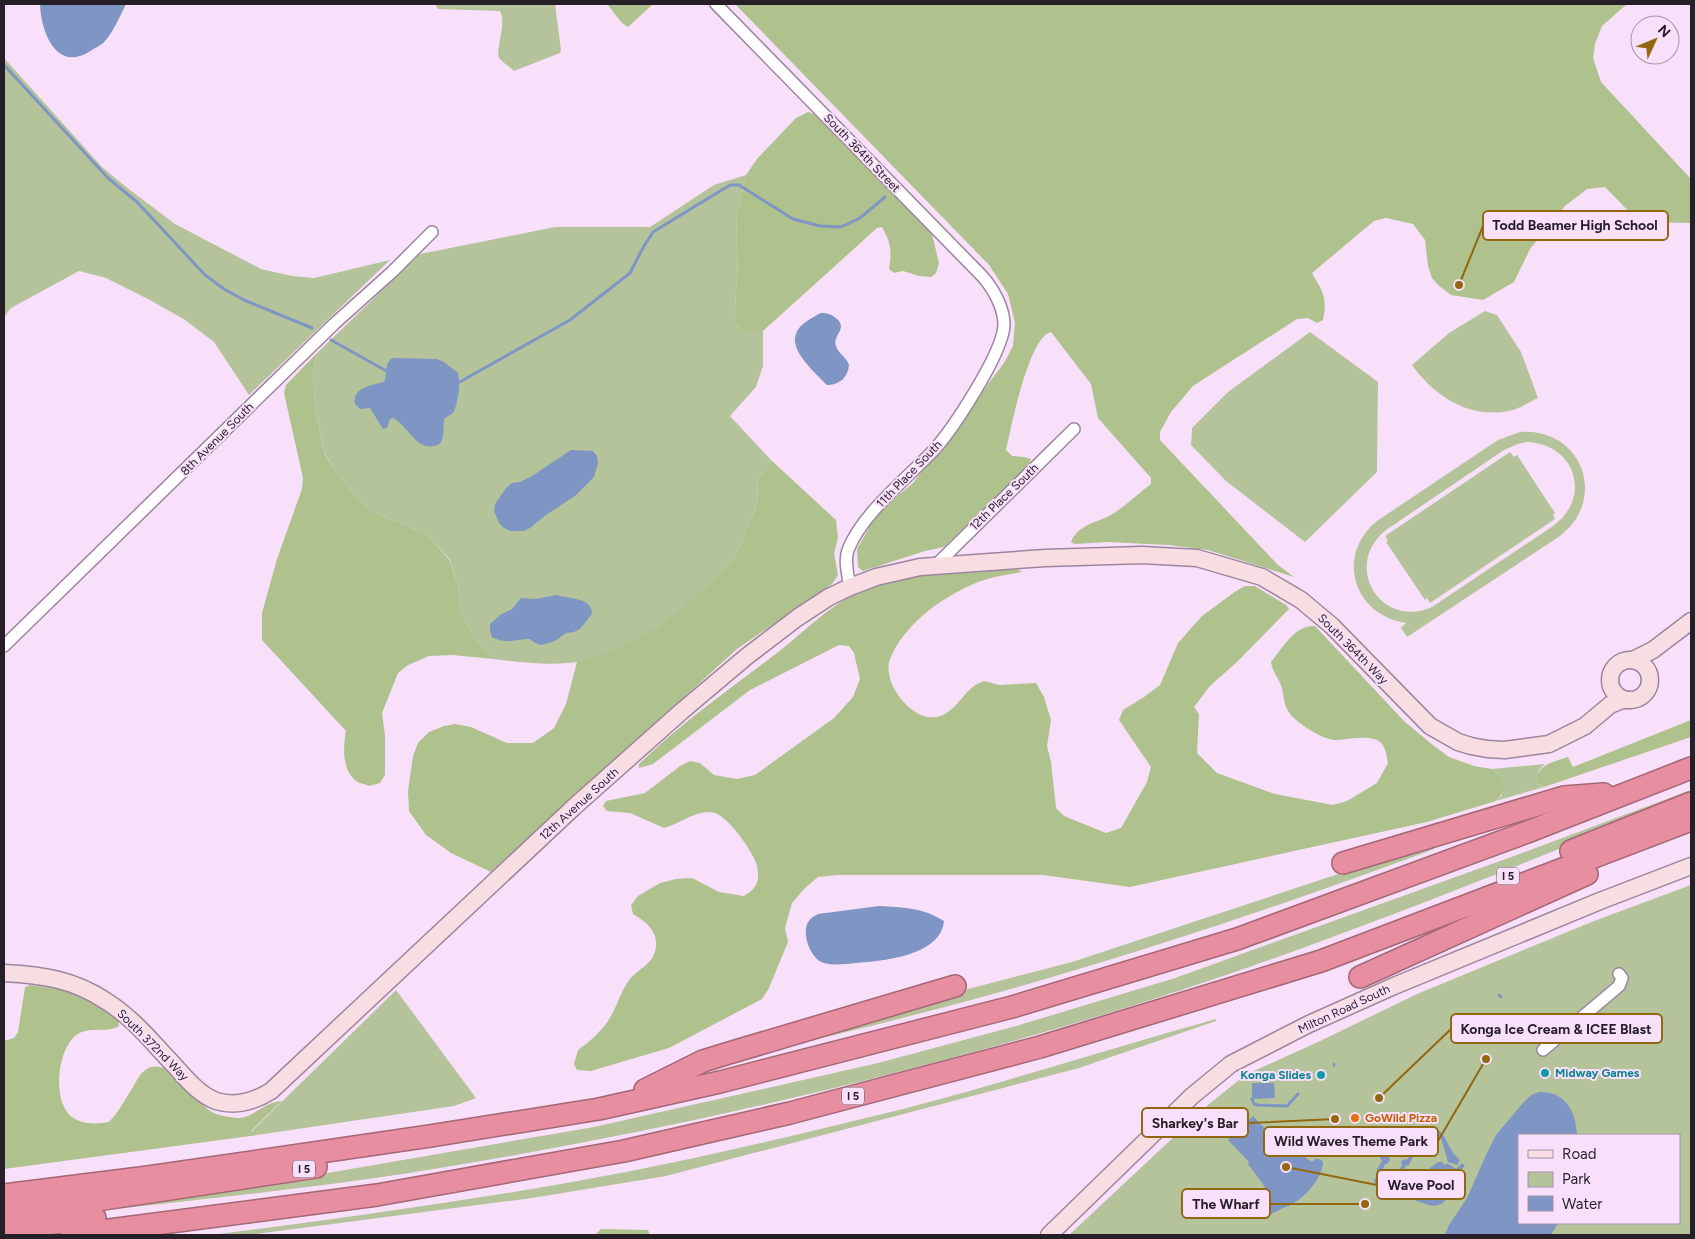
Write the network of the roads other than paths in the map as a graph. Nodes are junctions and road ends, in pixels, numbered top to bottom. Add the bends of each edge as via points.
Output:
1 (716, 4) edge
2 (432, 232) dead end
3 (1001, 308) joint
4 (1074, 430) dead end
5 (927, 567) junction
6 (850, 587) junction
7 (1691, 622) edge
8 (4, 646) edge
9 (1633, 660) junction
10 (1650, 678) junction
11 (1610, 681) junction
12 (1629, 700) junction
13 (1566, 736) junction
14 (1691, 768) edge
15 (1691, 782) edge
16 (1627, 793) junction
17 (1691, 802) edge
18 (1691, 820) edge
19 (1691, 827) edge
20 (1530, 830) junction
21 (1343, 864) dead end
22 (1691, 866) edge
23 (1330, 958) junction
24 (4, 973) edge
25 (1619, 974) dead end
26 (1360, 977) dead end
27 (955, 986) dead end
28 (1543, 1050) dead end
29 (271, 1091) joint
30 (607, 1106) junction
31 (4, 1195) edge
32 (377, 1195) junction
33 (4, 1214) edge
34 (4, 1229) edge
35 (71, 1235) edge
36 (1049, 1235) edge

1 - 3 street, South 364th Street via 983,277 992,287
2 - 8 street, 8th Avenue South
3 - 6 street, 11th Place South via 1002,337 977,387 943,438 868,518 852,542 846,557
4 - 5 street, 12th Place South
5 - 6 street, 12th Avenue South via 876,577
5 - 13 street, South 364th Way via 1142,555 1206,560 1262,577 1301,600 1332,626 1417,715 1458,742 1505,750 1549,744
6 - 29 street, 12th Avenue South via 797,618 682,711 574,807
7 - 9 street via 1653,650
7 - 10 street via 1660,658
9 - 10 street via 1646,667
9 - 11 street via 1618,664
10 - 12 street via 1644,694
11 - 12 street via 1616,694
11 - 13 street, South 364th Way via 1597,705
12 - 13 street, South 364th Way via 1610,705 1585,726
14 - 16 highway, I 5
15 - 20 highway, I 5 via 1636,802
16 - 20 highway, I 5
16 - 21 highway via 1564,798
17 - 23 highway, I 5 via 1349,940
18 - 23 highway, I 5
19 - 26 highway
20 - 30 highway, I 5 via 1237,939 1012,1007 720,1082
22 - 36 street, Milton Road South via 1394,986 1231,1064 1192,1096
23 - 32 highway, I 5 via 1040,1047 790,1113 624,1151
24 - 29 street, South 372nd Way via 58,979 106,1001 130,1019 195,1088 217,1101 235,1104 254,1100
25 - 28 street via 1622,978 1619,986
27 - 30 highway via 704,1062
30 - 31 highway, I 5 via 430,1136
30 - 33 highway, I 5 via 567,1125 326,1166
32 - 34 highway, I 5 via 331,1190
32 - 35 highway, I 5

